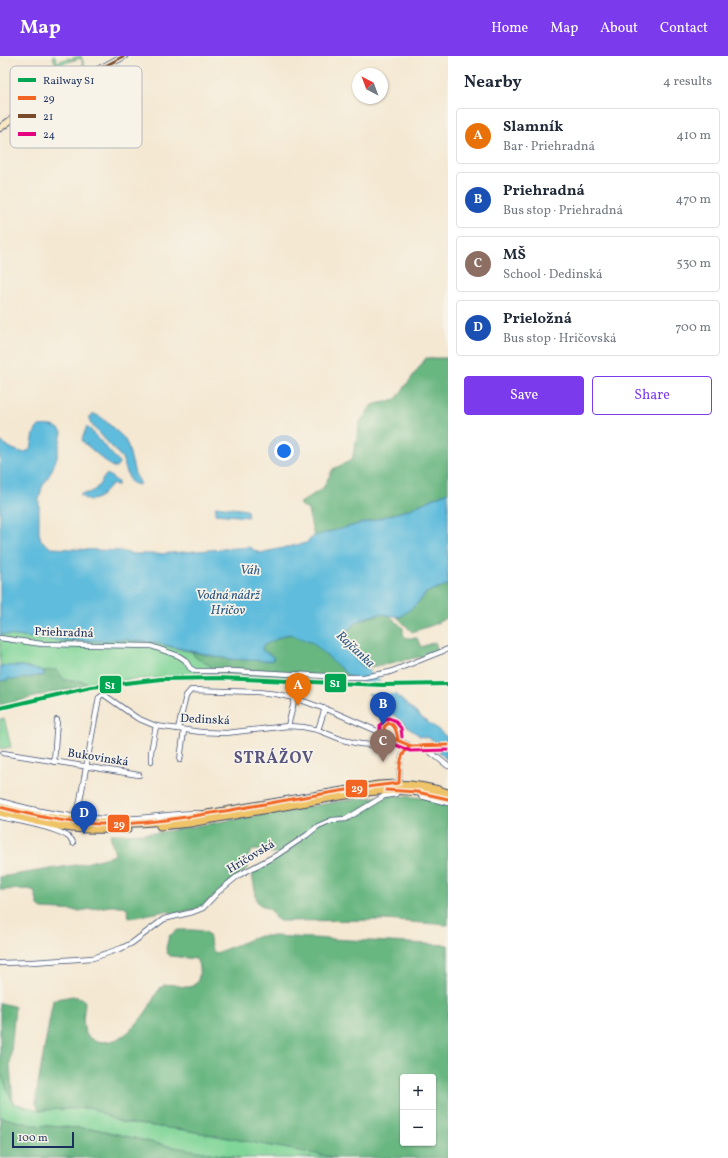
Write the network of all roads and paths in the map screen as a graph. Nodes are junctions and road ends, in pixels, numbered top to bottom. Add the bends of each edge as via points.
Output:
1 (124, 56) edge
2 (105, 66) edge
3 (10, 121) edge
4 (0, 128) edge
5 (0, 638) edge
6 (448, 649) edge
7 (295, 698) junction
8 (324, 708) junction
9 (57, 720) dead end
10 (156, 726) junction
11 (288, 726) junction
12 (178, 729) junction
13 (184, 730) junction
14 (318, 730) junction
15 (448, 745) edge
16 (411, 746) junction
17 (430, 746) junction
18 (2, 753) dead end
19 (180, 760) dead end
20 (151, 761) dead end
21 (54, 762) junction
22 (448, 766) edge
23 (86, 767) junction
24 (139, 775) dead end
25 (399, 783) junction
26 (448, 793) edge
27 (448, 799) edge
28 (0, 801) edge
29 (448, 803) edge
30 (0, 807) edge
31 (0, 812) edge
32 (211, 812) junction
33 (0, 817) edge
34 (77, 817) junction
35 (73, 844) dead end
36 (0, 963) edge

1 - 2 main road
3 - 4 main road
5 - 6 street, Priehradná via 42,644 151,646 181,656 195,671 350,678 377,675 406,667
7 - 8 street
7 - 11 street
7 - 12 street via 258,692 192,690 186,696
8 - 14 street
8 - 16 street
9 - 21 street, Bukovinská
10 - 12 street, Dedinská
10 - 20 street
10 - 23 street, Dedinská via 137,718 106,696 100,695
11 - 13 street, Dedinská via 226,733
11 - 14 street, Dedinská
12 - 13 street, Dedinská
13 - 19 street
14 - 16 street, Dedinská via 332,737 360,744
15 - 17 street, Dedinská
16 - 17 street, Dedinská
16 - 25 street via 405,749 402,755
17 - 22 street via 429,751
18 - 21 street, Bukovinská
21 - 23 street, Bukovinská
23 - 24 street, Bukovinská
23 - 34 street
25 - 26 main road
25 - 32 main road
27 - 31 main road via 413,791 380,791 190,823 114,829 67,827
28 - 34 street
29 - 36 street, Hričovská via 423,796 388,794 346,819 332,820 318,826 277,855 239,875 203,908 164,919 122,948 93,958 78,960
30 - 32 main road via 52,819 97,824 149,823
32 - 34 street via 123,819
33 - 35 street via 55,830 70,837

